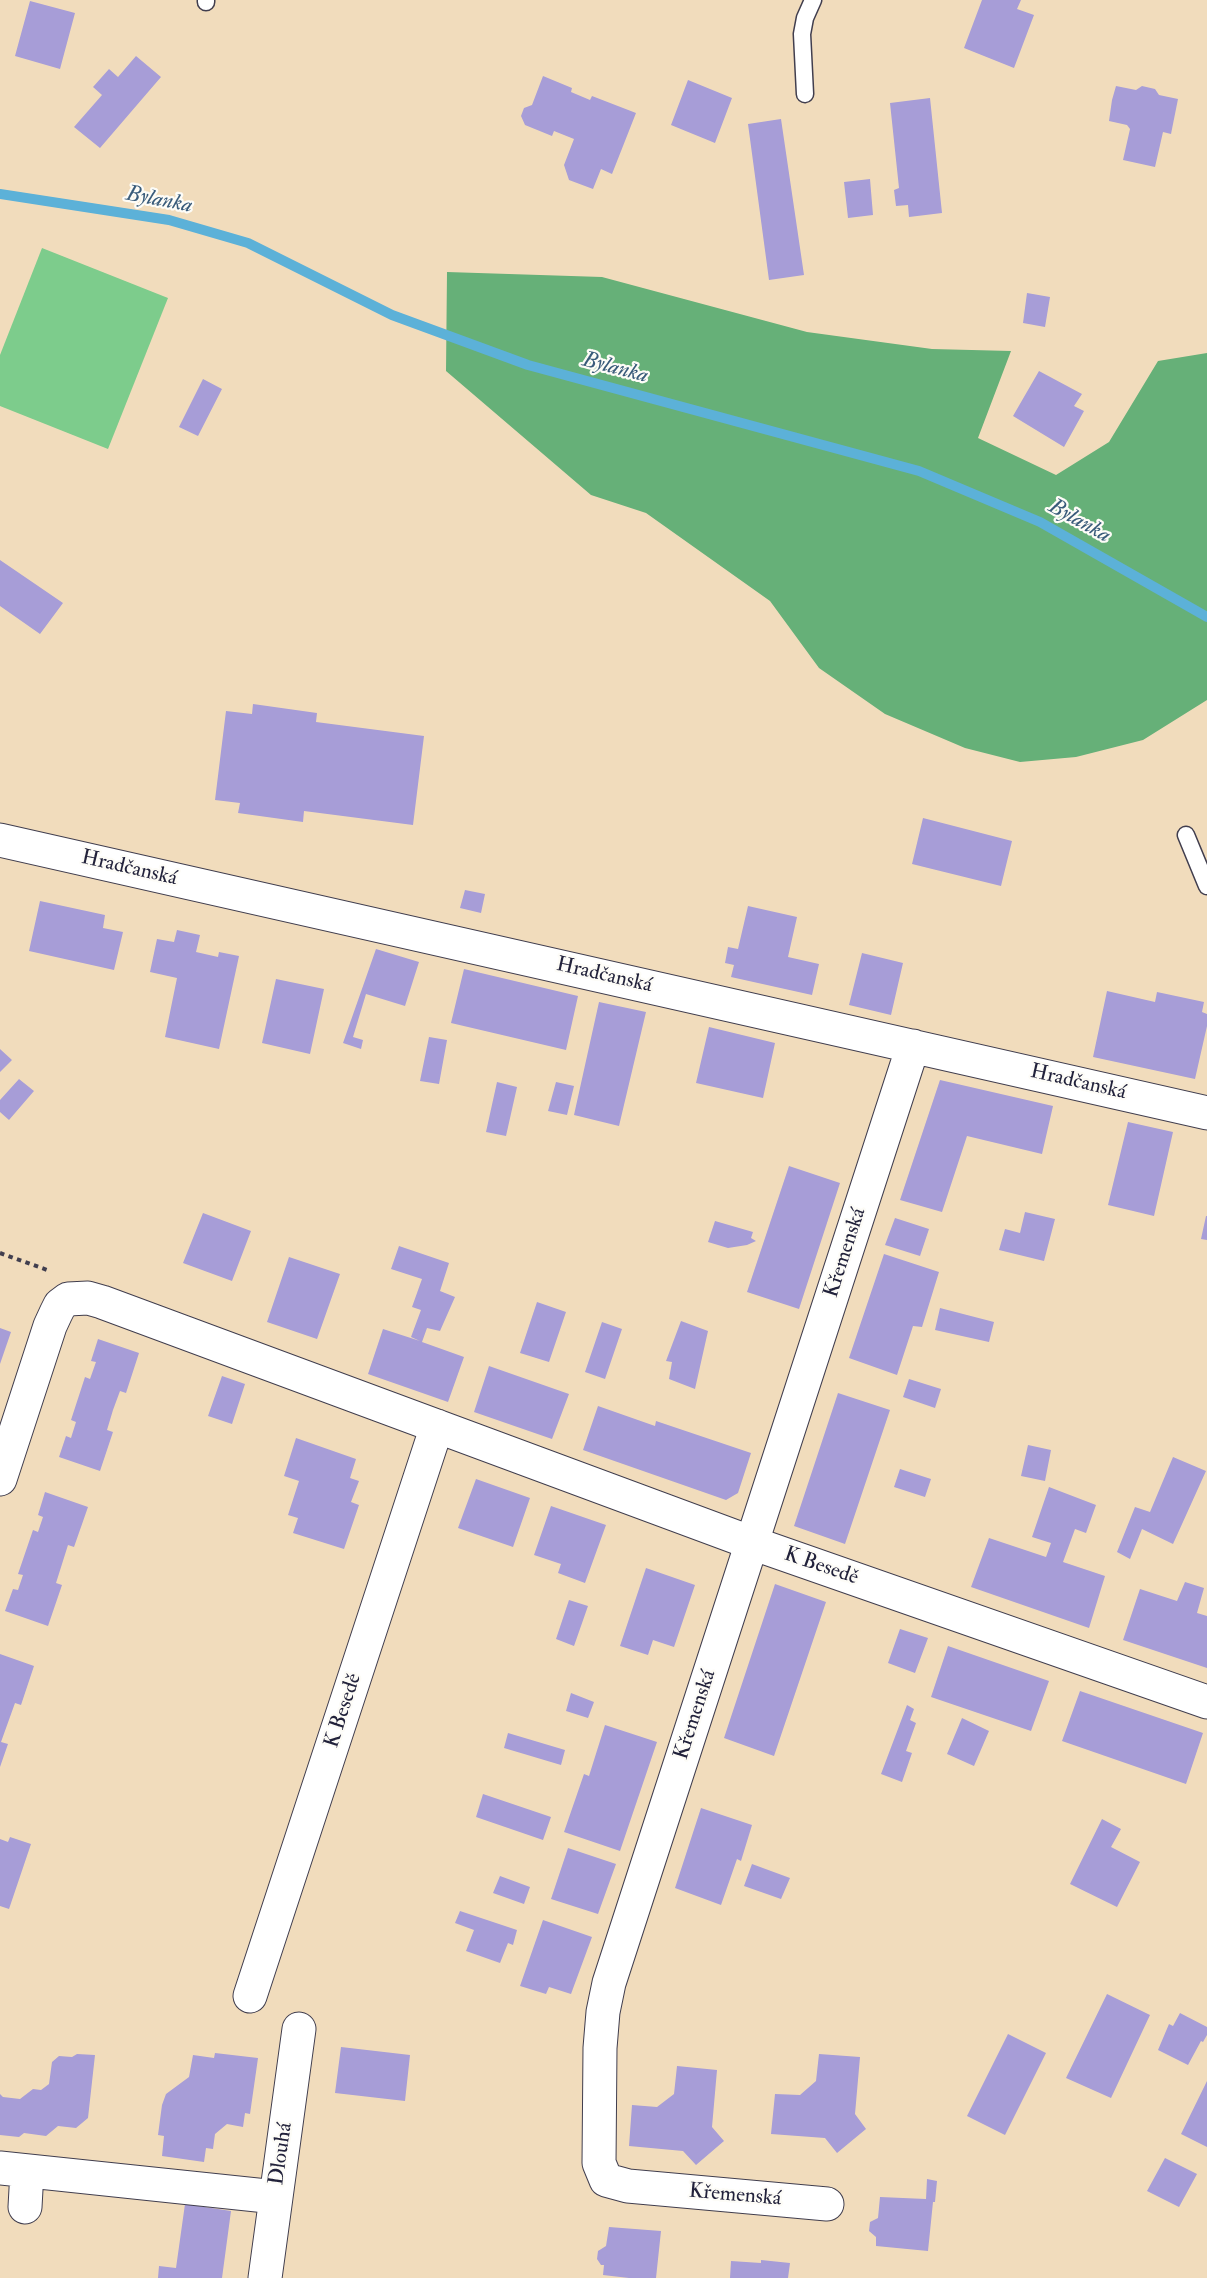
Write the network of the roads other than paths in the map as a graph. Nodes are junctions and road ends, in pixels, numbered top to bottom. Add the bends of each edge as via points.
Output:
1 (813, 0) edge
2 (805, 94) dead end
3 (1185, 835) dead end
4 (2, 843) edge
5 (1207, 886) edge
6 (913, 1046) junction
7 (1207, 1113) edge
8 (437, 1426) junction
9 (0, 1479) edge
10 (752, 1543) junction
11 (1207, 1702) edge
12 (250, 1996) dead end
13 (299, 2029) dead end
14 (13, 2169) edge
15 (276, 2197) junction
16 (826, 2204) dead end
17 (25, 2208) dead end
18 (265, 2278) edge

1 - 2 lane via 802,34
3 - 5 lane
4 - 6 street, Hradčanská
6 - 7 street, Hradčanská
6 - 10 street, Křemenská
8 - 9 street, K Besedě via 102,1302 68,1299 60,1305 50,1326
8 - 10 street, K Besedě
8 - 12 street, K Besedě
10 - 11 street, K Besedě
10 - 16 street, Křemenská via 609,1983 600,2048 599,2163 606,2180 628,2186
13 - 15 street, Dlouhá
14 - 15 street
14 - 17 street
15 - 18 street, Dlouhá

